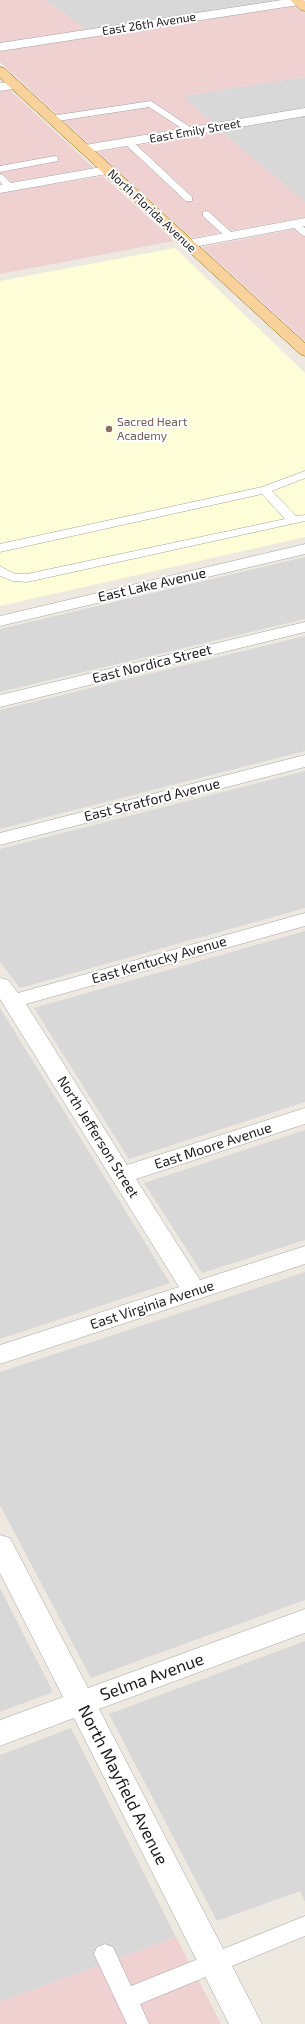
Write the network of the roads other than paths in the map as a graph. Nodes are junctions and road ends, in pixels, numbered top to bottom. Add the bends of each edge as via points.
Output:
1 (301, 2) edge
2 (0, 47) edge
3 (0, 71) edge
4 (14, 85) junction
5 (0, 87) edge
6 (305, 112) edge
7 (52, 119) junction
8 (192, 131) junction
9 (128, 142) junction
10 (85, 149) junction
11 (55, 159) dead end
12 (0, 168) edge
13 (107, 170) junction
14 (0, 177) edge
15 (5, 188) edge
16 (189, 199) dead end
17 (206, 214) dead end
18 (302, 226) edge
19 (230, 236) junction
20 (188, 244) junction
21 (305, 351) edge
22 (300, 476) edge
23 (305, 488) edge
24 (265, 490) junction
25 (299, 520) edge
26 (0, 548) edge
27 (305, 549) edge
28 (0, 570) edge
29 (0, 621) edge
30 (305, 627) edge
31 (0, 701) edge
32 (305, 761) edge
33 (0, 839) edge
34 (305, 919) edge
35 (7, 993) edge
36 (305, 1116) edge
37 (121, 1175) junction
38 (305, 1256) edge
39 (194, 1291) junction
40 (0, 1355) edge
41 (0, 1546) edge
42 (305, 1621) edge
43 (81, 1703) junction
44 (0, 1733) edge
45 (305, 1926) edge
46 (105, 1954) dead end
47 (215, 1964) junction
48 (126, 1999) junction
49 (138, 2024) edge
50 (246, 2024) edge

1 - 2 street, East 26th Avenue
3 - 4 main road, North Florida Avenue
4 - 5 street
4 - 7 main road, North Florida Avenue
6 - 8 street, East Emily Street
7 - 8 lane via 151,104
7 - 10 main road, North Florida Avenue
8 - 9 street, East Emily Street
9 - 10 street, East Emily Street
9 - 16 lane
10 - 13 main road, North Florida Avenue
11 - 12 lane
13 - 15 street
13 - 20 main road, North Florida Avenue
14 - 15 lane
17 - 19 lane
18 - 19 street
19 - 20 street
20 - 21 main road, North Florida Avenue
22 - 23 lane
22 - 24 lane
24 - 25 lane
24 - 26 lane
25 - 28 lane via 26,578 13,577
27 - 29 street, East Lake Avenue
30 - 31 street, East Nordica Street
32 - 33 street, East Stratford Avenue
34 - 35 street, East Kentucky Avenue
35 - 37 street, North Jefferson Street
36 - 37 street, East Moore Avenue
37 - 39 street, North Jefferson Street
38 - 39 street, East Virginia Avenue
39 - 40 street, East Virginia Avenue
41 - 43 street, North Mayfield Avenue
42 - 43 street, Selma Avenue
43 - 44 street, Selma Avenue
43 - 47 street, North Mayfield Avenue
45 - 47 lane
46 - 48 lane
47 - 48 lane
47 - 50 street, North Mayfield Avenue
48 - 49 lane

